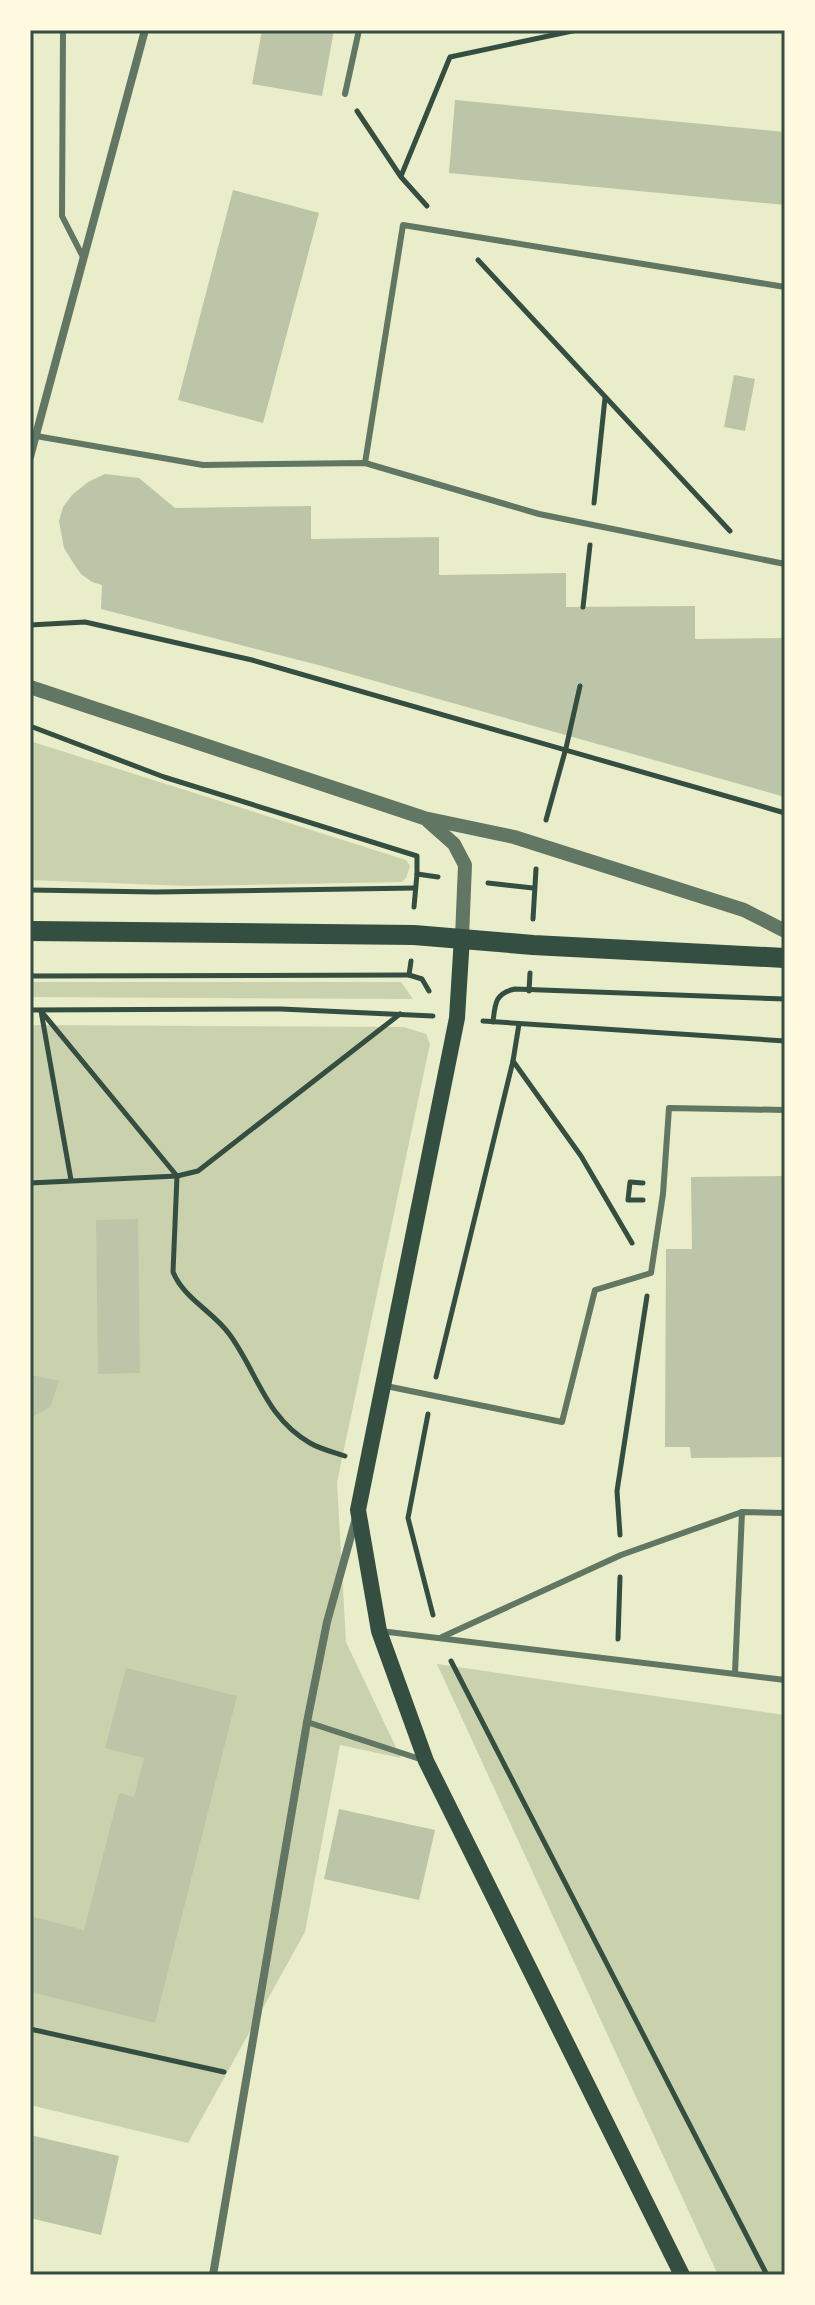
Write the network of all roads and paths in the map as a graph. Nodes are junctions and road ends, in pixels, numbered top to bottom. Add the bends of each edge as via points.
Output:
1 (63, 30) edge
2 (145, 30) edge
3 (359, 30) edge
4 (577, 30) edge
5 (345, 94) joint
6 (401, 177) junction
7 (453, 233) junction
8 (84, 258) junction
9 (785, 287) edge
10 (36, 436) junction
11 (30, 457) edge
12 (365, 463) junction
13 (755, 558) junction
14 (785, 564) edge
15 (30, 625) edge
16 (580, 686) dead end
17 (30, 687) edge
18 (30, 726) edge
19 (566, 748) junction
20 (785, 813) edge
21 (424, 818) junction
22 (417, 874) dead end
23 (415, 888) dead end
24 (30, 890) edge
25 (30, 931) edge
26 (785, 931) edge
27 (462, 937) junction
28 (785, 958) edge
29 (409, 975) dead end
30 (30, 976) edge
31 (785, 999) edge
32 (30, 1010) edge
33 (40, 1010) junction
34 (401, 1013) junction
35 (431, 1015) dead end
36 (785, 1041) edge
37 (513, 1061) dead end
38 (785, 1110) edge
39 (177, 1176) junction
40 (71, 1180) junction
41 (30, 1183) edge
42 (651, 1183) dead end
43 (628, 1200) dead end
44 (651, 1273) junction
45 (382, 1385) junction
46 (367, 1463) junction
47 (617, 1491) dead end
48 (358, 1510) junction
49 (742, 1512) junction
50 (785, 1513) edge
51 (379, 1631) junction
52 (439, 1638) junction
53 (735, 1673) junction
54 (785, 1680) edge
55 (307, 1722) junction
56 (426, 1761) junction
57 (30, 2029) edge
58 (248, 2077) junction
59 (213, 2275) edge
60 (682, 2275) edge

1 - 8 lane via 62,216
2 - 8 street
3 - 5 lane
4 - 6 path via 450,57
5 - 6 path
6 - 7 path
7 - 9 lane
7 - 12 lane via 403,225
7 - 13 path
8 - 10 street
10 - 11 street
10 - 12 lane via 203,465
12 - 13 lane via 539,514
13 - 14 lane
15 - 19 path via 85,622 222,653
16 - 19 path
17 - 21 street
18 - 22 path via 164,777 417,856
19 - 20 path
21 - 26 street via 527,840 744,910
21 - 27 street via 454,844 465,865
23 - 24 path
25 - 27 main road
27 - 28 main road
27 - 45 main road via 457,1018
29 - 30 path
31 - 36 path via 515,989 503,991 495,1000 493,1022
32 - 33 path
33 - 34 path
33 - 39 path
33 - 40 path
34 - 35 path
34 - 39 path via 198,1171
37 - 44 path via 581,1156
38 - 44 lane via 669,1108
39 - 40 path
39 - 46 path via 173,1272 179,1286 230,1335 278,1419 311,1444
40 - 41 path
42 - 43 path via 630,1182
44 - 45 lane via 595,1290 562,1422
44 - 47 path
45 - 46 main road
46 - 48 main road
48 - 51 main road
48 - 55 street
49 - 50 lane
49 - 52 lane via 621,1555
49 - 53 lane
51 - 52 lane
51 - 56 main road
52 - 53 lane
53 - 54 lane
55 - 56 lane
55 - 58 street
56 - 60 main road
57 - 58 path
58 - 59 street

